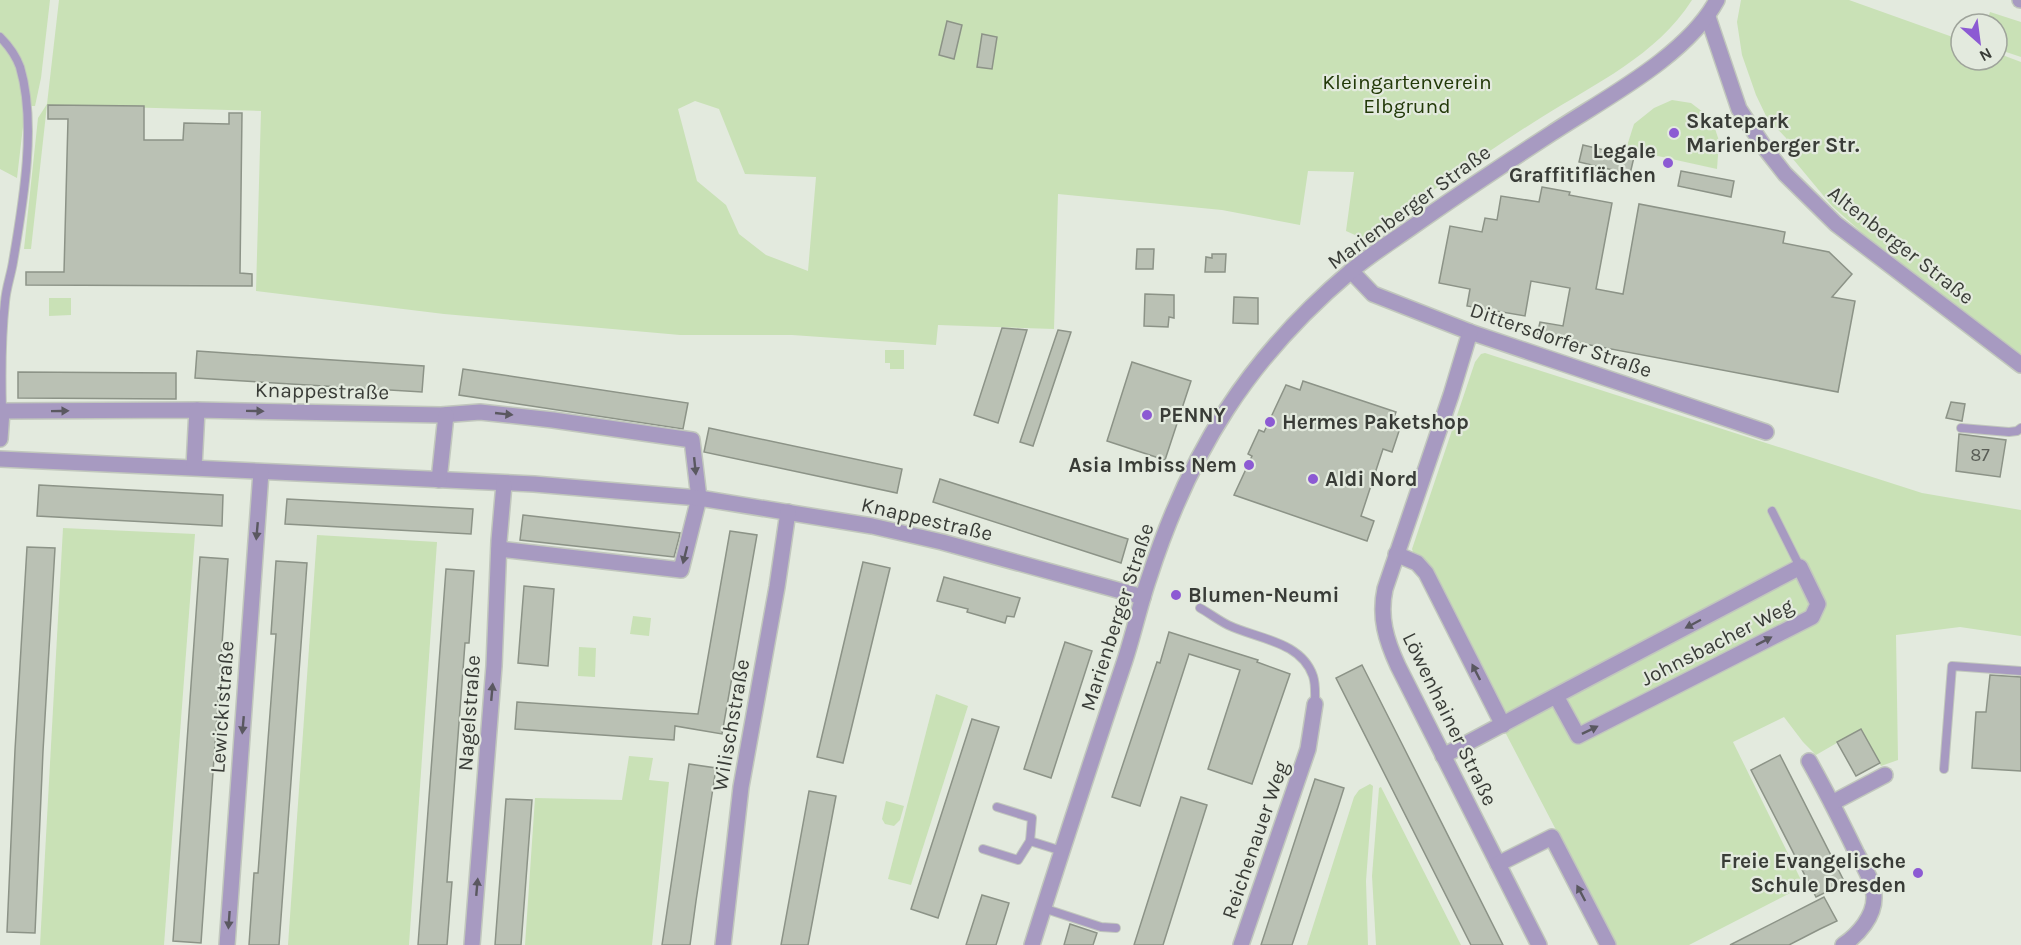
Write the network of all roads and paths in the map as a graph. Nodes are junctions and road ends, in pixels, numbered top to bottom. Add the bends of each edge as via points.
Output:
1 (1717, 0) edge
2 (1708, 17) junction
3 (0, 37) edge
4 (1351, 271) junction
5 (1470, 332) junction
6 (2021, 364) edge
7 (197, 410) junction
8 (2, 411) junction
9 (446, 415) junction
10 (1961, 428) dead end
11 (2021, 428) edge
12 (1766, 432) dead end
13 (0, 439) edge
14 (0, 459) edge
15 (194, 467) junction
16 (261, 472) junction
17 (439, 480) junction
18 (504, 484) junction
19 (699, 498) junction
20 (1772, 511) dead end
21 (788, 512) junction
22 (499, 549) junction
23 (1396, 554) junction
24 (1800, 567) junction
25 (1143, 597) junction
26 (1200, 608) dead end
27 (2021, 671) edge
28 (1556, 696) junction
29 (1315, 704) joint
30 (1503, 725) junction
31 (1443, 756) junction
32 (1809, 761) dead end
33 (1944, 770) dead end
34 (1885, 775) dead end
35 (1832, 803) junction
36 (997, 807) dead end
37 (1030, 841) junction
38 (983, 849) dead end
39 (1062, 851) junction
40 (1498, 864) junction
41 (1043, 908) junction
42 (1116, 928) dead end
43 (227, 945) edge
44 (472, 945) edge
45 (723, 945) edge
46 (1032, 945) edge
47 (1241, 945) edge
48 (1539, 945) edge
49 (1608, 945) edge
50 (1843, 945) edge

1 - 2 street, Marienberger Straße
2 - 4 street, Marienberger Straße via 1645,73
2 - 6 street, Altenberger Straße via 1739,109 1785,174 1836,224
3 - 8 lane via 20,66 29,123 5,300 0,364
4 - 5 street, Dittersdorfer Straße via 1373,294
4 - 25 street, Marienberger Straße via 1271,349 1234,397 1185,484
5 - 12 street, Dittersdorfer Straße
5 - 23 street, Löwenhainer Straße
8 -> 7 street, Knappestraße
7 -> 9 street, Knappestraße
7 - 15 street
8 - 13 street
9 - 17 street
9 -> 19 street, Knappestraße via 480,412 692,440
10 - 11 lane via 2009,432
14 - 15 street, Knappestraße
15 - 16 street, Knappestraße
16 - 17 street, Knappestraße
16 -> 43 street, Lewickistraße
17 - 18 street, Knappestraße
18 - 19 street, Knappestraße
18 - 22 street, Nagelstraße
19 - 21 street, Knappestraße
19 -> 22 street, Knappestraße via 681,570
20 - 24 lane
21 - 25 street, Knappestraße via 942,542
21 - 45 street, Wilischstraße via 741,787
44 -> 22 street, Nagelstraße
30 -> 23 street, Löwenhainer Straße via 1426,573 1417,563
23 - 31 street, Löwenhainer Straße via 1382,603 1384,631
24 -> 28 street, Johnsbacher Weg
28 -> 24 street, Johnsbacher Weg via 1578,735 1812,617 1818,604
25 - 39 street, Marienberger Straße
26 - 29 lane, Reichenauer Weg via 1228,625 1299,655 1313,676
27 - 33 lane via 1952,666
28 - 30 street, Johnsbacher Weg
29 - 47 street, Reichenauer Weg via 1313,746
30 - 31 street, Johnsbacher Weg
31 - 40 street, Löwenhainer Straße
32 - 35 street
34 - 35 street
35 - 50 street via 1874,896 1861,930
36 - 37 lane via 1032,818
37 - 38 lane via 1018,860
37 - 39 lane
39 - 41 street, Marienberger Straße
40 - 48 street, Löwenhainer Straße
49 -> 40 street via 1552,837
41 - 42 lane
41 - 46 street, Marienberger Straße

